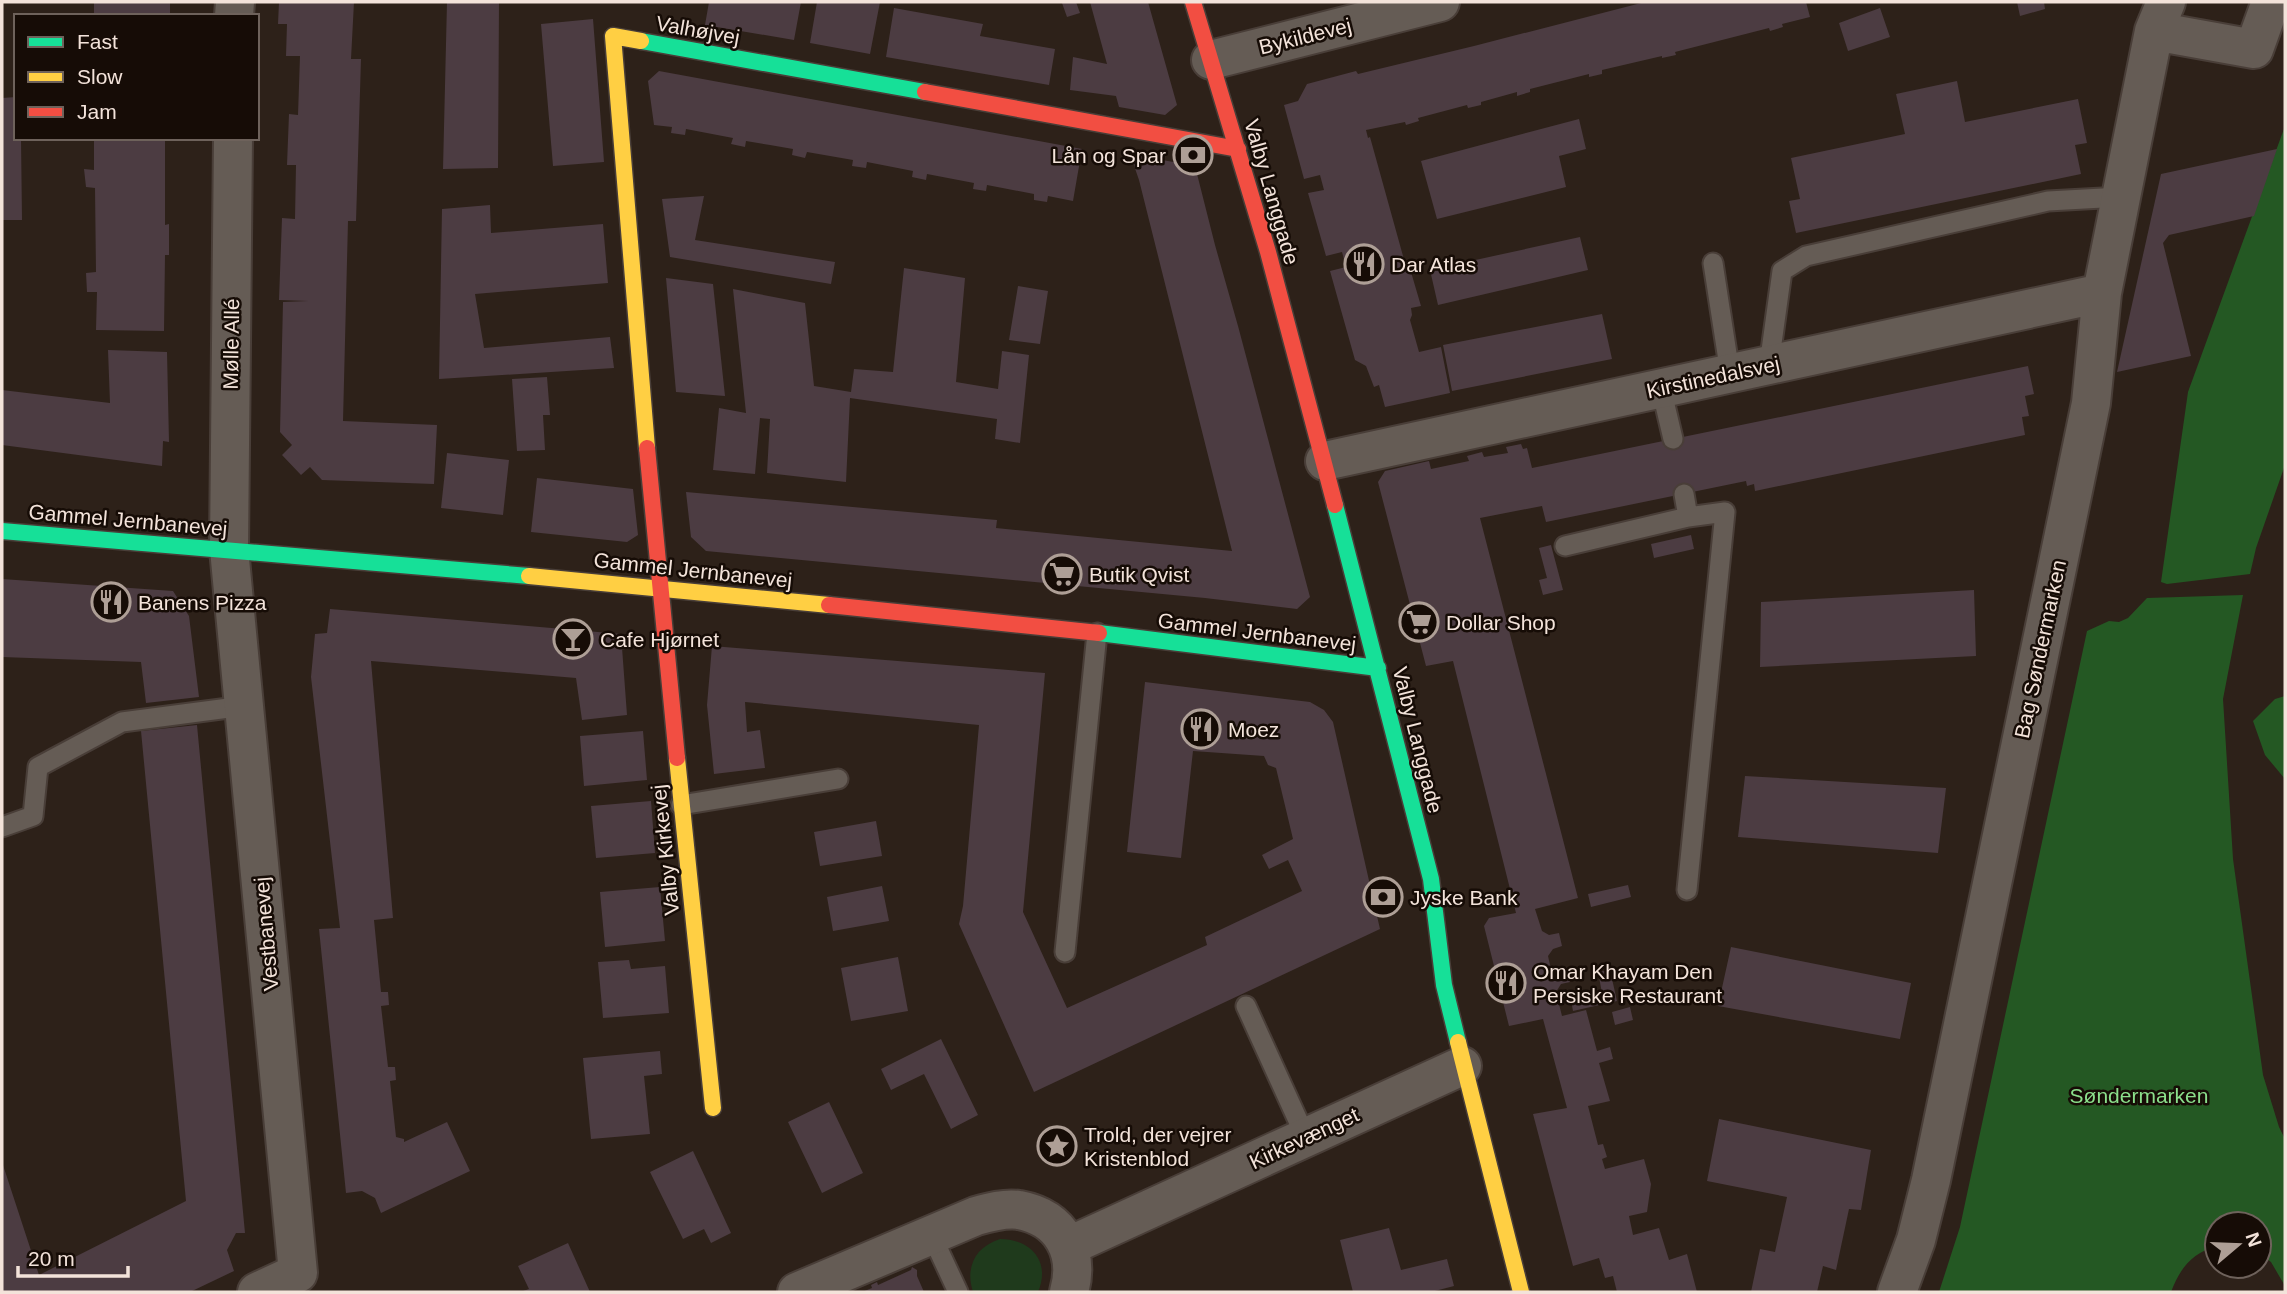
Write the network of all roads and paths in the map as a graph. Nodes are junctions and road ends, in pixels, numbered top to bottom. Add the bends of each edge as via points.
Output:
1 (1193, 2) edge
2 (1440, 2) edge
3 (2271, 2) edge
4 (2160, 16) edge
5 (1211, 60) junction
6 (233, 140) edge
7 (1238, 149) junction
8 (2121, 197) junction
9 (1713, 263) dead end
10 (2102, 293) junction
11 (1744, 370) junction
12 (1661, 388) junction
13 (1673, 439) dead end
14 (1325, 461) junction
15 (1684, 494) dead end
16 (1688, 517) junction
17 (2, 531) edge
18 (1564, 546) dead end
19 (229, 549) junction
20 (659, 587) junction
21 (1097, 634) junction
22 (1378, 668) junction
23 (244, 706) junction
24 (838, 779) dead end
25 (681, 805) junction
26 (2, 827) edge
27 (1687, 890) dead end
28 (1065, 952) dead end
29 (1246, 1006) dead end
30 (1462, 1066) junction
31 (713, 1108) dead end
32 (1306, 1138) junction
33 (932, 1236) junction
34 (1069, 1246) junction
35 (257, 1292) edge
36 (797, 1292) edge
37 (958, 1292) edge
38 (1069, 1292) edge
39 (1521, 1292) edge
40 (1897, 1292) edge

1 - 5 street, Valby Langgade
2 - 5 street, Bykildevej
3 - 4 street via 2254,49
4 - 8 street, Bag Søndermarken
5 - 7 street, Valby Langgade
6 - 19 street, Mølle Allé
7 - 14 street, Valby Langgade
7 - 20 street, Valhøjvej via 613,36
8 - 10 street, Bag Søndermarken
8 - 11 lane via 2048,201 1806,256 1782,271
9 - 11 lane
10 - 11 street, Kirstinedalsvej
10 - 40 street, Bag Søndermarken via 2091,403 1931,1180
11 - 12 street, Kirstinedalsvej
12 - 13 lane
12 - 14 street, Kirstinedalsvej
14 - 22 street, Valby Langgade
15 - 16 lane
16 - 18 lane
16 - 27 lane via 1725,512
17 - 19 street, Gammel Jernbanevej
19 - 20 street, Gammel Jernbanevej
19 - 23 street, Vestbanevej
20 - 21 street, Gammel Jernbanevej
20 - 25 street, Valby Kirkevej
21 - 22 street, Gammel Jernbanevej
21 - 28 lane
22 - 30 street, Valby Langgade via 1432,879 1444,985
23 - 26 lane via 122,722 38,767 33,816
23 - 35 street, Vestbanevej via 298,1273
24 - 25 lane
25 - 31 street, Valby Kirkevej
29 - 32 lane
30 - 32 street, Kirkevænget
30 - 39 street, Valby Langgade
32 - 34 street, Kirkevænget
33 - 34 street via 976,1216 1017,1210 1052,1226
33 - 36 street
33 - 37 lane
34 - 38 street via 1073,1276

